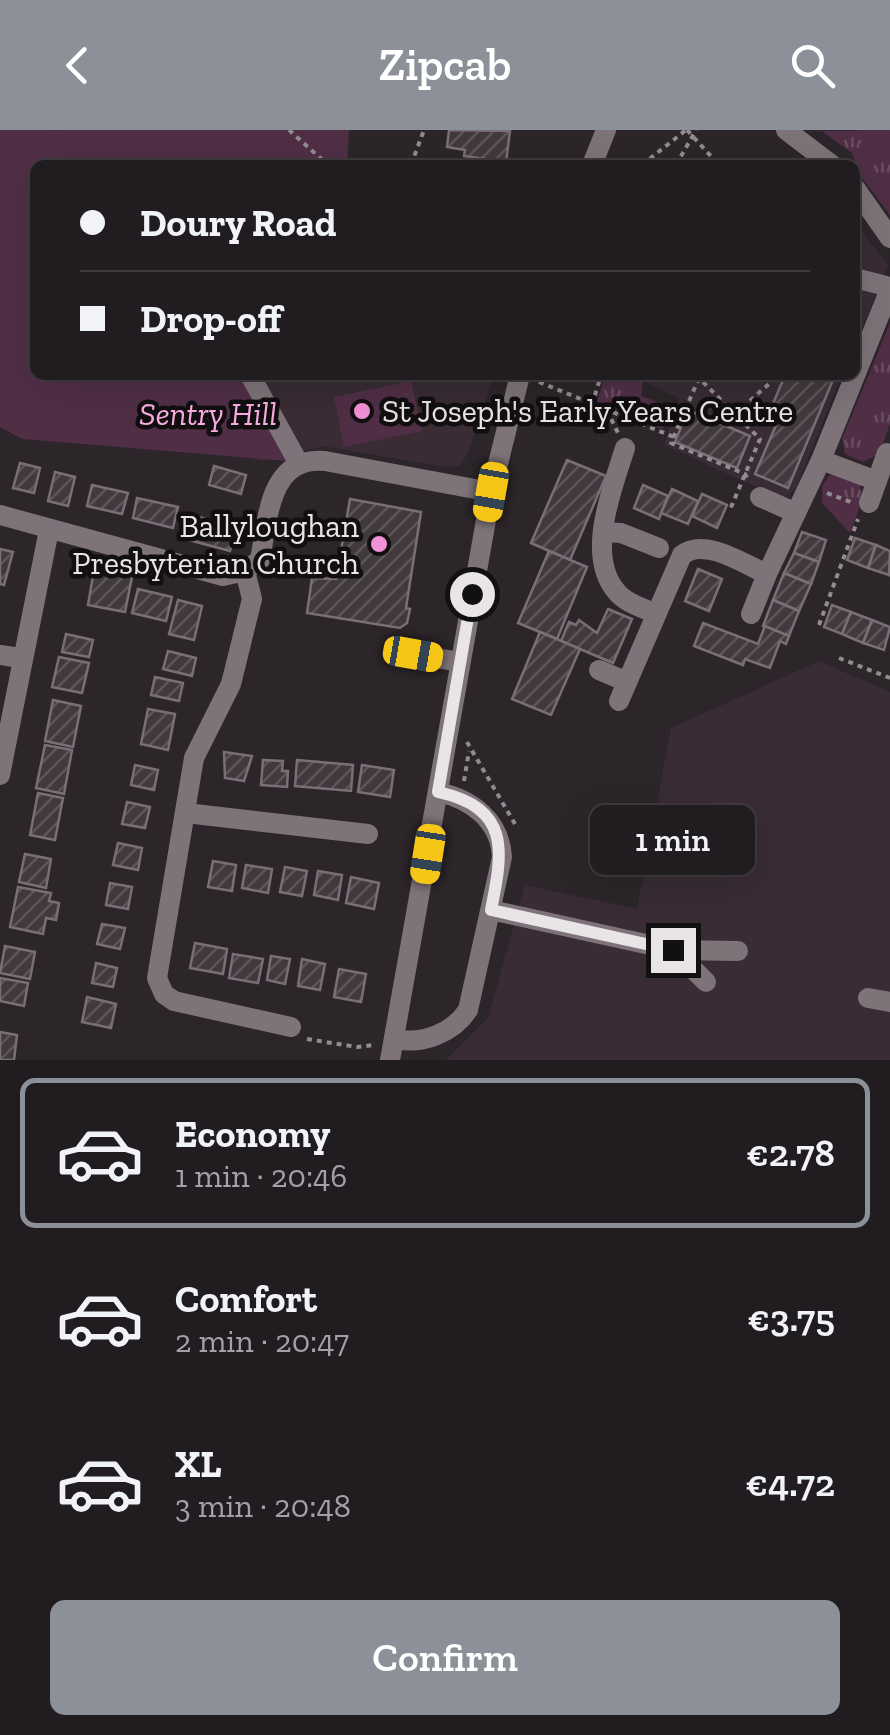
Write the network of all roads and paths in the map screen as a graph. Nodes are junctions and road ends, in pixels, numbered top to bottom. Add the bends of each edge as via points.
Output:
1 (289, 130) edge
2 (424, 130) edge
3 (606, 130) edge
4 (686, 130) edge
5 (696, 130) edge
6 (786, 130) edge
7 (694, 138) junction
8 (322, 160) edge
9 (413, 160) edge
10 (594, 160) edge
11 (648, 160) edge
12 (679, 160) edge
13 (714, 160) edge
14 (825, 160) edge
15 (860, 195) edge
16 (890, 238) edge
17 (860, 279) edge
18 (890, 288) edge
19 (860, 314) edge
20 (880, 314) junction
21 (860, 363) edge
22 (253, 380) edge
23 (530, 380) edge
24 (531, 380) edge
25 (538, 380) edge
26 (600, 380) edge
27 (695, 380) edge
28 (701, 380) edge
29 (773, 380) edge
30 (853, 380) edge
31 (532, 395) dead end
32 (592, 405) junction
33 (735, 414) junction
34 (674, 437) junction
35 (624, 448) dead end
36 (887, 453) dead end
37 (821, 460) junction
38 (298, 462) junction
39 (745, 474) junction
40 (877, 481) junction
41 (491, 492) junction
42 (760, 497) joint
43 (865, 507) joint
44 (729, 512) dead end
45 (796, 513) junction
46 (0, 515) edge
47 (49, 530) junction
48 (604, 532) junction
49 (658, 548) dead end
50 (245, 571) junction
51 (766, 574) junction
52 (656, 614) junction
53 (750, 614) dead end
54 (820, 625) dead end
55 (413, 654) dead end
56 (10, 656) edge
57 (839, 658) dead end
58 (460, 662) junction
59 (599, 670) dead end
60 (890, 678) edge
61 (466, 736) dead end
62 (469, 752) junction
63 (0, 775) edge
64 (438, 792) junction
65 (461, 797) junction
66 (186, 813) junction
67 (368, 834) dead end
68 (519, 840) dead end
69 (491, 910) junction
70 (673, 950) junction
71 (738, 952) dead end
72 (706, 982) dead end
73 (868, 998) dead end
74 (890, 1002) edge
75 (291, 1027) joint
76 (393, 1049) edge

1 - 8 path
2 - 9 path
3 - 10 street
4 - 7 path
4 - 11 path
5 - 7 path
6 - 14 street
7 - 12 path
7 - 13 path
15 - 16 street
17 - 18 street
18 - 20 street
19 - 20 street
20 - 21 street
22 - 38 street
23 - 41 street
24 - 31 path
25 - 32 path
26 - 32 path
27 - 34 path
28 - 33 path
29 - 33 path
30 - 37 street
32 - 34 path
33 - 39 path via 760,439
34 - 39 path via 671,443
35 - 48 street
36 - 40 street
37 - 40 street
37 - 45 street
38 - 41 street via 325,461
38 - 50 street via 273,495 260,560
39 - 42 path
39 - 44 path
40 - 43 street
41 - 58 street
42 - 45 street
43 - 54 path
45 - 51 street
46 - 47 street
47 - 50 street via 223,576
47 - 56 street
48 - 49 street
48 - 52 street via 613,588
50 - 66 street via 252,599 231,684 194,758
51 - 52 street via 691,548 680,558
51 - 53 street
52 - 59 street via 623,692
55 - 58 street
56 - 63 street
57 - 60 path
58 - 64 street
61 - 62 path
62 - 65 path
62 - 68 path via 503,799
64 - 65 street
64 - 76 street
65 - 69 street via 500,843
66 - 67 street
66 - 75 street via 158,965 160,988 180,1004
69 - 70 street
69 - 76 street via 463,1017
70 - 71 street
70 - 72 street
73 - 74 street
75 - 76 path via 312,1043

